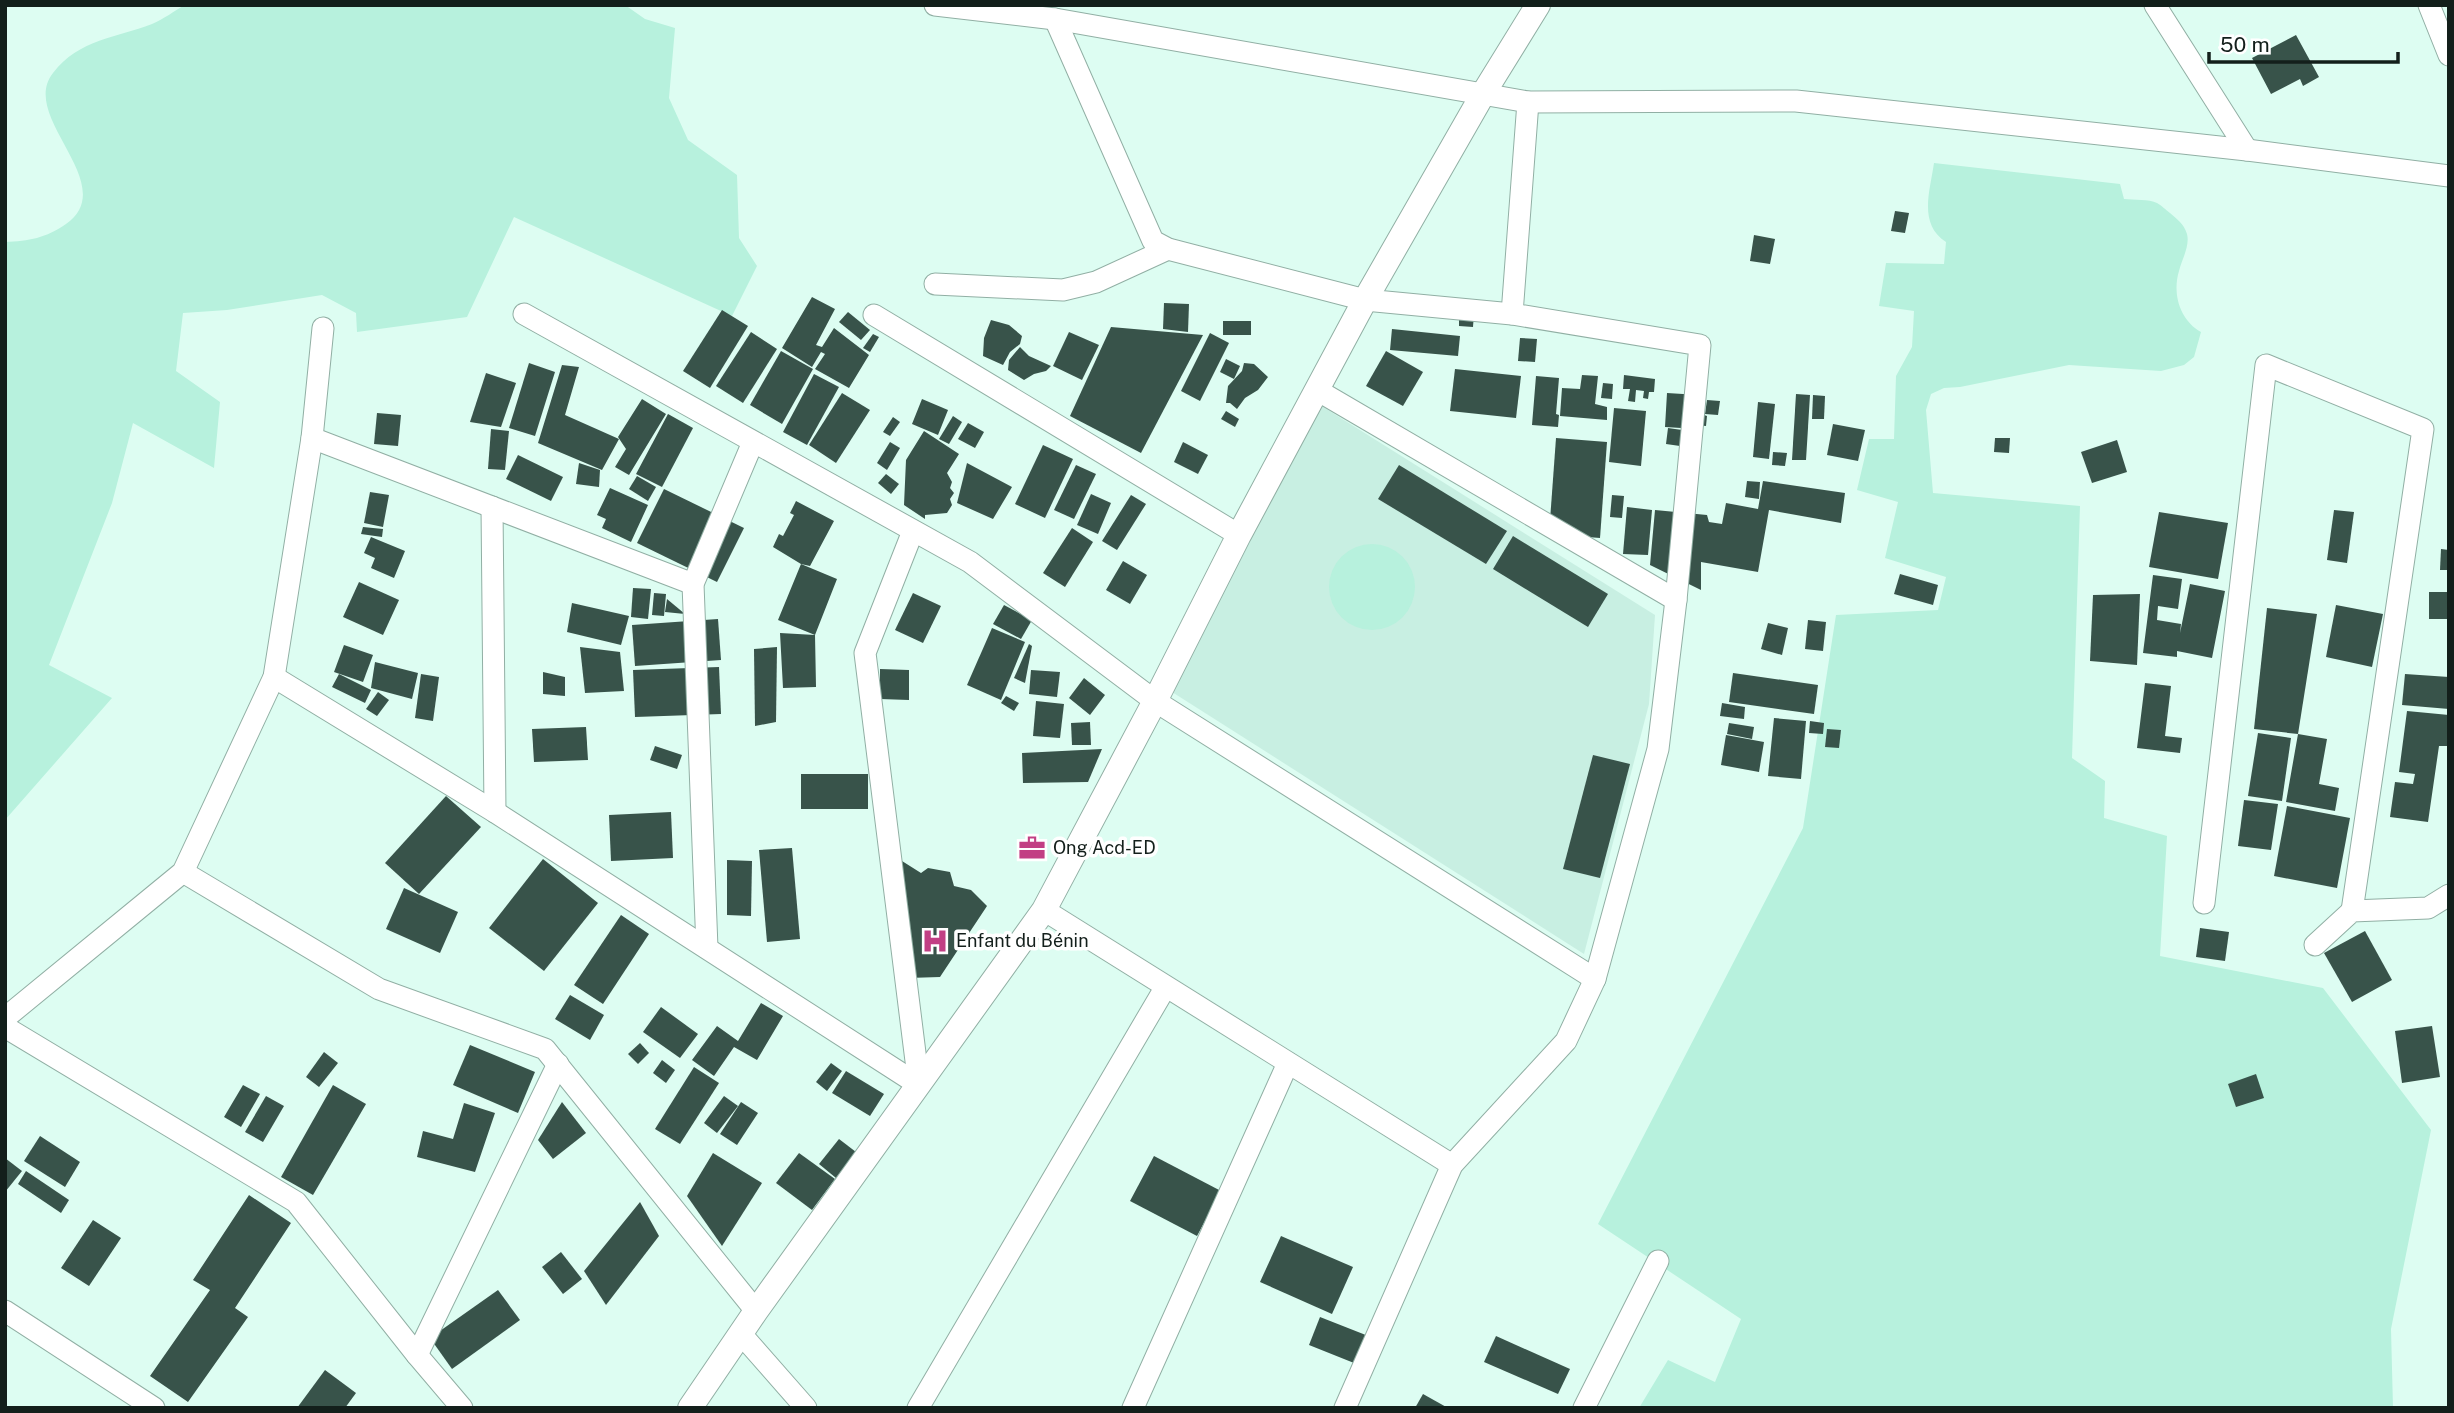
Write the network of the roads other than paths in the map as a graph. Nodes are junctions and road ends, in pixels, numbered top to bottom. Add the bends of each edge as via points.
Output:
1 (935, 5) edge
2 (1538, 5) edge
3 (2155, 5) edge
4 (2429, 5) edge
5 (964, 7) edge
6 (1055, 19) junction
7 (2449, 55) edge
8 (1483, 94) junction
9 (1528, 102) junction
10 (2246, 149) junction
11 (2449, 176) edge
12 (1168, 249) junction
13 (935, 284) dead end
14 (1365, 300) junction
15 (524, 314) dead end
16 (1512, 314) junction
17 (874, 315) dead end
18 (323, 328) dead end
19 (1317, 390) junction
20 (312, 438) junction
21 (753, 442) junction
22 (492, 508) junction
23 (913, 531) junction
24 (1238, 535) junction
25 (693, 584) junction
26 (1676, 600) junction
27 (274, 677) junction
28 (1155, 701) junction
29 (495, 812) junction
30 (183, 872) junction
31 (2449, 895) edge
32 (2204, 903) dead end
33 (1044, 910) junction
34 (2352, 911) junction
35 (2315, 945) dead end
36 (707, 948) junction
37 (1594, 979) junction
38 (1165, 988) junction
39 (5, 1018) edge
40 (5, 1027) edge
41 (1288, 1063) junction
42 (558, 1064) junction
43 (919, 1085) junction
44 (1452, 1165) junction
45 (1658, 1261) dead end
46 (5, 1311) edge
47 (756, 1311) junction
48 (741, 1334) junction
49 (416, 1354) junction
50 (154, 1408) edge
51 (462, 1408) edge
52 (690, 1408) edge
53 (806, 1408) edge
54 (918, 1408) edge
55 (1133, 1408) edge
56 (1345, 1408) edge
57 (1584, 1408) edge

1 - 5 street
2 - 8 street
3 - 10 street
4 - 7 street
5 - 6 street
6 - 8 street
6 - 12 street via 1153,240
8 - 9 street
8 - 14 street
9 - 10 street via 1796,101
9 - 16 street
10 - 11 street
12 - 13 street via 1096,282 1063,290
12 - 14 street
14 - 16 street
14 - 19 street
15 - 21 street
16 - 26 street via 1700,345
17 - 24 street
18 - 20 street
19 - 24 street
19 - 26 street
20 - 22 street
20 - 27 street
21 - 23 street
21 - 25 street
22 - 25 street
22 - 29 street
23 - 28 street via 970,562
23 - 43 street via 865,653
24 - 28 street
25 - 36 street
26 - 37 street via 1658,749
27 - 29 street
27 - 30 street
28 - 33 street
28 - 37 street
29 - 36 street
30 - 39 street
30 - 42 street via 379,989 545,1049
31 - 34 street via 2428,908
32 - 34 street via 2266,365 2423,429
33 - 38 street
33 - 43 street
34 - 35 street
36 - 43 street
37 - 44 street via 1566,1041
38 - 41 street
38 - 54 street
40 - 49 street via 296,1202
41 - 44 street
41 - 55 street
42 - 47 street
42 - 49 street
43 - 47 street
44 - 56 street
45 - 57 street
46 - 50 street
47 - 48 street
48 - 52 street
48 - 53 street
49 - 51 street

